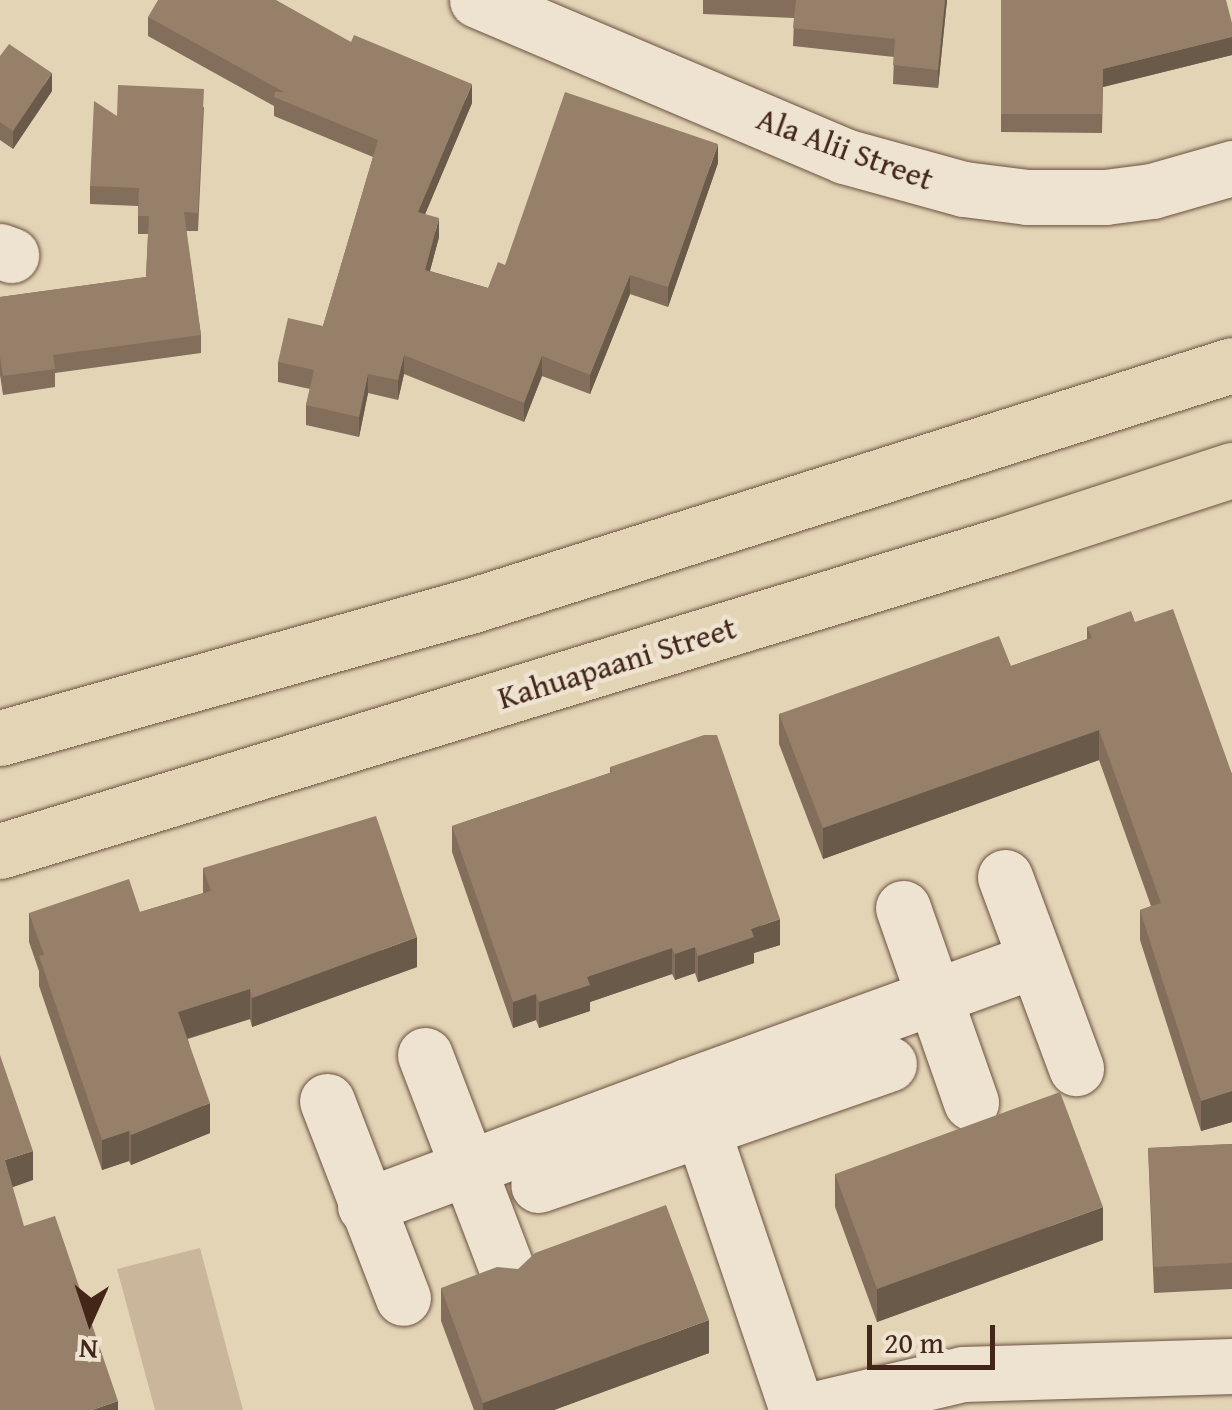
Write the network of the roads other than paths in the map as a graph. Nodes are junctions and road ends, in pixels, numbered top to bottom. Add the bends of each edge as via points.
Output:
1 (477, 0) edge
2 (1232, 168) edge
3 (1232, 365) edge
4 (1232, 470) edge
5 (0, 738) edge
6 (0, 852) edge
7 (1004, 877) dead end
8 (903, 908) dead end
9 (1035, 960) junction
10 (934, 997) junction
11 (425, 1055) dead end
12 (889, 1064) dead end
13 (1076, 1068) dead end
14 (327, 1101) dead end
15 (971, 1102) dead end
16 (695, 1107) junction
17 (468, 1166) junction
18 (538, 1185) dead end
19 (364, 1206) junction
20 (508, 1272) edge
21 (403, 1298) dead end
22 (1223, 1381) edge
23 (797, 1410) edge
24 (811, 1410) edge

1 - 2 street, Ala Alii Street via 844,156 924,180 1061,199 1152,191
3 - 5 main road via 468,607
4 - 6 main road, Kahuapaani Street
7 - 9 street
8 - 10 street
9 - 10 street
9 - 13 street
10 - 15 street
10 - 16 street
11 - 17 street
12 - 16 street
14 - 19 street
16 - 17 street
16 - 18 street
16 - 23 street
17 - 19 street
17 - 20 street
19 - 21 street
22 - 24 street via 963,1374

